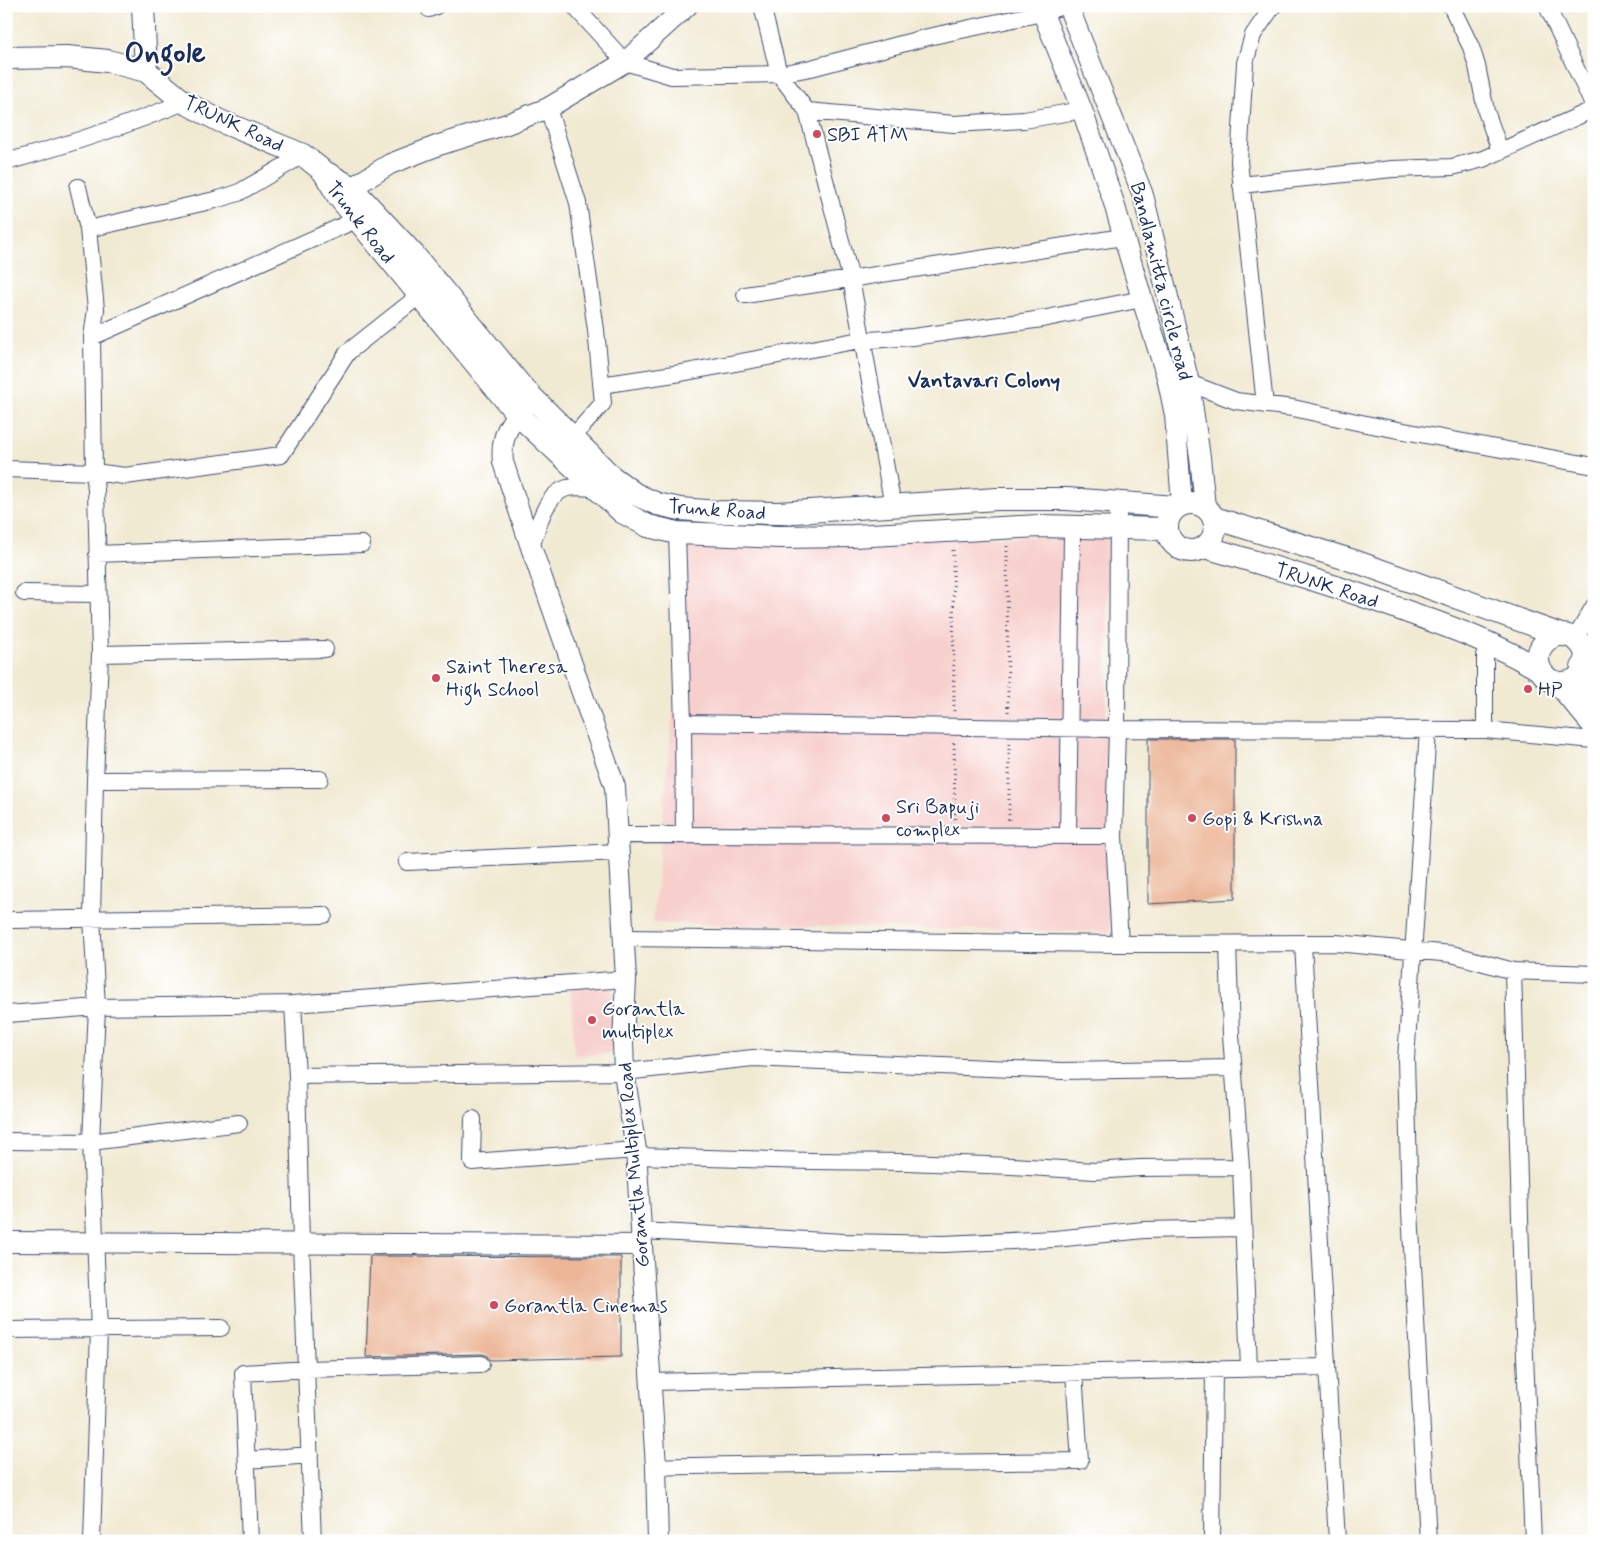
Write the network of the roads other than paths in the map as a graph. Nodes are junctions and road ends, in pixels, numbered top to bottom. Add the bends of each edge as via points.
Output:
1 (143, 6) edge
2 (574, 6) edge
3 (687, 6) edge
4 (762, 6) edge
5 (1063, 6) edge
6 (1068, 6) edge
7 (1272, 6) edge
8 (1451, 6) edge
9 (1547, 6) edge
10 (1041, 10) edge
11 (6, 58) edge
12 (625, 62) junction
13 (146, 72) junction
14 (779, 74) junction
15 (184, 102) junction
16 (548, 108) junction
17 (1594, 108) edge
18 (1082, 110) junction
19 (807, 111) junction
20 (1500, 151) junction
21 (303, 155) junction
22 (6, 162) edge
23 (323, 171) joint
24 (1241, 185) junction
25 (78, 187) dead end
26 (344, 191) junction
27 (358, 219) junction
28 (88, 229) junction
29 (1122, 237) junction
30 (851, 279) junction
31 (420, 295) junction
32 (745, 295) dead end
33 (1142, 300) junction
34 (92, 337) junction
35 (863, 340) junction
36 (1189, 383) junction
37 (601, 385) junction
38 (1169, 385) junction
39 (1265, 405) junction
40 (525, 406) junction
41 (572, 438) junction
42 (1594, 466) edge
43 (6, 469) edge
44 (94, 472) junction
45 (595, 488) junction
46 (1118, 504) junction
47 (1179, 505) junction
48 (893, 506) junction
49 (1209, 513) junction
50 (1117, 529) junction
51 (1166, 530) junction
52 (677, 533) junction
53 (1072, 536) dead end
54 (362, 544) dead end
55 (1205, 547) junction
56 (531, 548) junction
57 (97, 554) junction
58 (24, 593) dead end
59 (98, 594) junction
60 (1594, 606) edge
61 (1485, 642) junction
62 (325, 649) dead end
63 (100, 654) junction
64 (1574, 660) edge
65 (1594, 692) edge
66 (683, 724) junction
67 (1594, 726) edge
68 (1069, 728) junction
69 (1117, 729) junction
70 (1428, 730) junction
71 (1485, 730) junction
72 (1594, 740) edge
73 (320, 779) dead end
74 (95, 780) junction
75 (684, 835) junction
76 (1068, 836) junction
77 (1114, 836) junction
78 (618, 843) junction
79 (407, 862) dead end
80 (324, 915) dead end
81 (92, 918) junction
82 (11, 920) dead end
83 (624, 938) junction
84 (1120, 944) junction
85 (1228, 944) junction
86 (1303, 944) junction
87 (1413, 950) junction
88 (1512, 971) junction
89 (1594, 974) edge
90 (626, 979) junction
91 (294, 1004) junction
92 (97, 1007) junction
93 (8, 1014) dead end
94 (1234, 1068) junction
95 (624, 1072) junction
96 (297, 1076) junction
97 (473, 1119) dead end
98 (239, 1123) dead end
99 (8, 1140) dead end
100 (91, 1142) junction
101 (636, 1153) junction
102 (1241, 1167) junction
103 (1242, 1228) junction
104 (641, 1238) junction
105 (6, 1242) edge
106 (96, 1242) junction
107 (301, 1244) junction
108 (221, 1328) dead end
109 (6, 1330) edge
110 (99, 1330) junction
111 (481, 1364) dead end
112 (1326, 1366) junction
113 (1249, 1368) junction
114 (307, 1369) junction
115 (1214, 1369) junction
116 (1074, 1372) junction
117 (650, 1382) junction
118 (310, 1455) junction
119 (247, 1460) junction
120 (656, 1467) junction
121 (92, 1541) edge
122 (250, 1541) edge
123 (313, 1541) edge
124 (658, 1541) edge
125 (1212, 1541) edge
126 (1337, 1541) edge
127 (1428, 1541) edge
128 (1533, 1541) edge

1 - 13 main road
2 - 12 street
3 - 12 street
4 - 14 street
5 - 10 street
6 - 36 street, Bandlamitta circle road via 1143,195
7 - 24 street via 1253,35 1245,63 1239,161
8 - 20 street via 1471,48 1486,111
9 - 17 street
10 - 14 street
10 - 18 street
11 - 13 main road via 67,57 108,61
12 - 14 street via 672,76
12 - 16 street
13 - 15 main road, TRUNK Road
14 - 19 street
15 - 21 main road, TRUNK Road via 220,121
15 - 22 street via 98,135
16 - 26 street via 390,164
16 - 37 street via 578,203
17 - 20 street
18 - 19 street via 1024,120 954,124
18 - 29 street
19 - 30 street
20 - 24 street via 1484,159 1452,167 1392,169
21 - 23 main road, TRUNK Road
21 - 28 street via 219,200
23 - 26 main road, Trunk Road
24 - 39 street
25 - 28 street
26 - 27 main road, Trunk Road
26 - 40 main road, Trunk Road via 414,255
27 - 31 main road, Trunk Road
27 - 34 street
28 - 34 street via 96,309
29 - 30 street
29 - 33 street
30 - 32 street
30 - 35 street
31 - 40 main road, Trunk Road
31 - 44 street via 348,352 282,455 125,476
33 - 35 street via 1042,319 913,337
33 - 38 street
34 - 44 street
35 - 37 street
35 - 48 street
36 - 38 street
36 - 39 street via 1236,401
36 - 49 street, Bandlamitta circle road
37 - 41 street via 603,403
38 - 47 street via 1175,415
39 - 42 street
40 - 41 main road, Trunk Road
40 - 45 main road, Trunk Road
40 - 56 street, Gorantla Multiplex Road via 505,432 502,453
41 - 48 main road, Trunk Road via 635,494 657,504 680,509 778,513
43 - 44 street
44 - 57 street
45 - 52 main road, Trunk Road via 622,512 648,526
45 - 56 street via 568,488 554,496
46 - 47 main road, Trunk Road
46 - 48 main road, Trunk Road via 1067,499 997,499
46 - 50 street
47 - 49 main road via 1198,503
47 - 51 main road via 1168,517
49 - 55 main road via 1215,529
49 - 64 main road via 1357,562
50 - 51 main road, Trunk Road
50 - 52 main road, Trunk Road via 1040,526 780,537
50 - 69 street
51 - 55 main road via 1170,541 1180,550 1193,551
52 - 66 street
53 - 68 street
54 - 57 street
55 - 61 main road, TRUNK Road via 1346,589
56 - 78 street, Gorantla Multiplex Road via 615,787
57 - 59 street
58 - 59 street
59 - 63 street
60 - 64 street
61 - 64 main road, TRUNK Road via 1523,660
61 - 71 street
62 - 63 street
63 - 74 street
64 - 65 main road
64 - 67 main road
66 - 68 street
66 - 75 street
68 - 69 street
68 - 76 street
69 - 70 street
69 - 77 street
70 - 71 street
70 - 87 street
71 - 72 street
73 - 74 street
74 - 81 street
75 - 76 street
75 - 78 street
76 - 77 street
77 - 84 street
78 - 79 street
78 - 83 street, Gorantla Multiplex Road
80 - 81 street
81 - 82 street
81 - 92 street
83 - 84 street
83 - 90 street, Gorantla Multiplex Road
84 - 85 street
85 - 86 street
85 - 94 street
86 - 87 street via 1336,943
86 - 112 street
87 - 88 street via 1452,954
87 - 127 street via 1406,1059 1410,1211
88 - 89 street
88 - 128 street
90 - 91 street
90 - 95 street, Gorantla Multiplex Road
91 - 92 street
91 - 96 street
92 - 93 street
92 - 100 street
94 - 95 street via 1062,1071 753,1058
94 - 102 street
95 - 96 street
95 - 101 street, Gorantla Multiplex Road
96 - 107 street
97 - 101 street via 472,1162
98 - 100 street
99 - 100 street
100 - 106 street
101 - 102 street via 811,1162 1012,1166 1095,1172
101 - 104 street, Gorantla Multiplex Road
102 - 103 street
103 - 104 street via 1144,1230 1056,1239 943,1244
103 - 113 street
104 - 107 street
104 - 117 street, Gorantla Multiplex Road
105 - 106 street
106 - 107 street
106 - 110 street
107 - 114 street
108 - 110 street
109 - 110 street
110 - 121 street
111 - 114 street
112 - 113 street
112 - 126 street
113 - 115 street
114 - 118 street
114 - 119 street via 243,1373
115 - 116 street
115 - 125 street
116 - 117 street
116 - 120 street via 1080,1461
117 - 120 street, Gorantla Multiplex Road
118 - 119 street
118 - 123 street
119 - 122 street
120 - 124 street, Gorantla Multiplex Road

